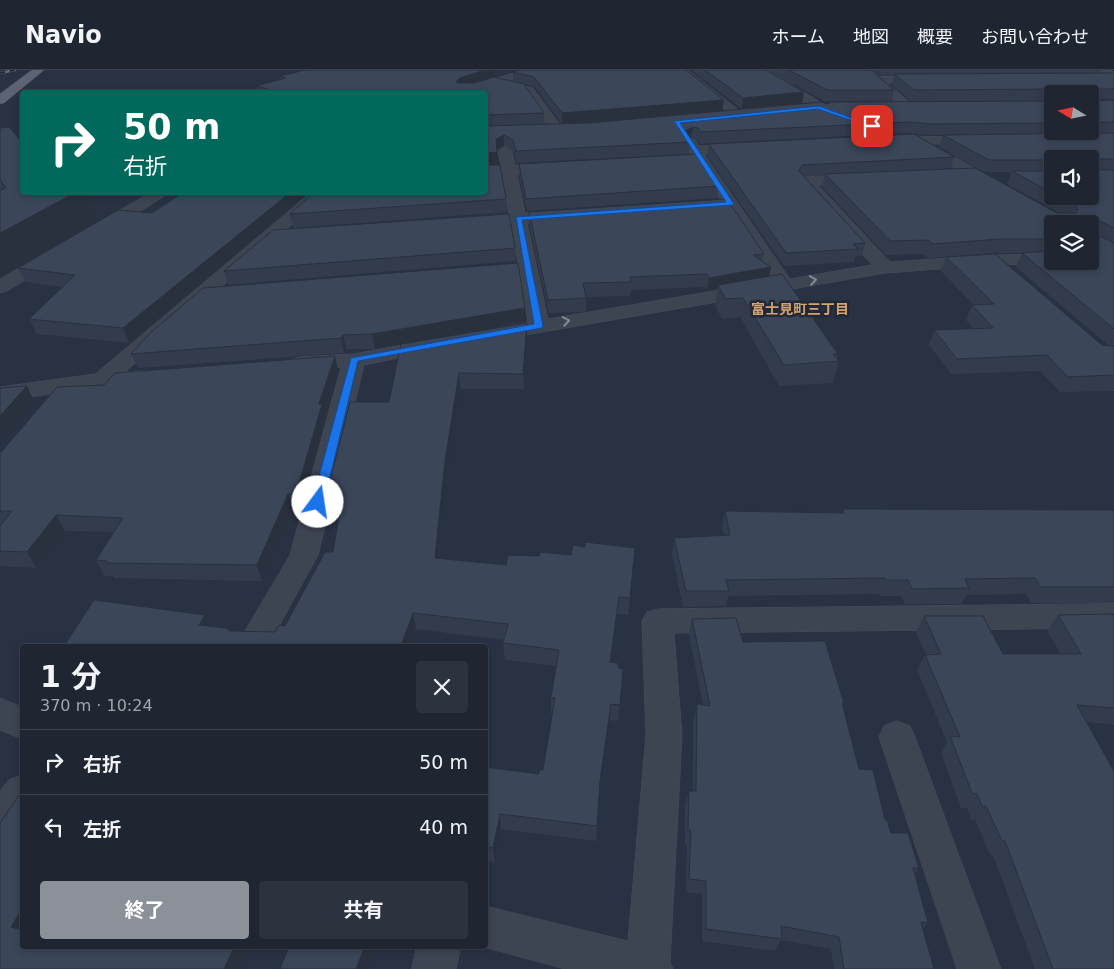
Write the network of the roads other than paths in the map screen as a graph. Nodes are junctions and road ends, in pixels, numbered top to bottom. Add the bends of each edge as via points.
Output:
1 (39, 70) edge
2 (534, 70) edge
3 (681, 70) edge
4 (763, 70) edge
5 (865, 70) edge
6 (1098, 74) edge
7 (1114, 77) edge
8 (936, 79) edge
9 (877, 80) junction
10 (496, 82) junction
11 (471, 90) edge
12 (0, 100) edge
13 (819, 108) junction
14 (853, 108) edge
15 (890, 108) edge
16 (801, 109) edge
17 (721, 117) edge
18 (676, 122) edge
19 (863, 123) edge
20 (573, 129) edge
21 (539, 130) edge
22 (557, 130) junction
23 (499, 131) edge
24 (879, 135) edge
25 (907, 139) junction
26 (995, 140) edge
27 (762, 146) edge
28 (698, 155) junction
29 (682, 160) edge
30 (566, 167) edge
31 (509, 170) junction
32 (488, 171) edge
33 (945, 175) edge
34 (979, 176) junction
35 (876, 178) edge
36 (1013, 178) edge
37 (158, 195) edge
38 (318, 195) edge
39 (731, 204) junction
40 (712, 205) edge
41 (586, 214) edge
42 (1046, 215) edge
43 (518, 219) junction
44 (458, 223) edge
45 (300, 234) edge
46 (270, 236) junction
47 (84, 238) edge
48 (68, 248) edge
49 (1044, 259) edge
50 (994, 260) junction
51 (528, 268) junction
52 (885, 268) junction
53 (468, 273) edge
54 (1016, 278) edge
55 (784, 284) junction
56 (0, 286) edge
57 (230, 293) edge
58 (200, 295) junction
59 (539, 326) junction
60 (354, 360) junction
61 (277, 366) edge
62 (170, 375) edge
63 (102, 380) junction
64 (62, 386) junction
65 (0, 394) edge
66 (43, 408) edge
67 (1114, 616) edge
68 (253, 644) edge
69 (0, 713) edge
70 (20, 723) edge
71 (896, 737) dead end
72 (20, 795) edge
73 (0, 823) edge
74 (488, 928) edge
75 (438, 949) edge
76 (434, 969) edge
77 (649, 969) edge
78 (979, 969) edge

1 - 12 main road
2 - 10 street
3 - 17 street via 744,115
4 - 13 street
5 - 9 street
6 - 7 street
8 - 9 lane
9 - 15 street via 913,108
10 - 11 street
10 - 22 street via 529,90
13 - 14 street
13 - 16 street
13 - 19 street
18 - 28 street
20 - 22 street
21 - 22 street
23 - 31 street
24 - 25 street
25 - 26 street
25 - 34 street via 924,144
27 - 28 street
28 - 29 street
28 - 39 street
30 - 31 street
31 - 32 street
31 - 43 street
33 - 34 street
34 - 36 street
34 - 42 street
35 - 52 street via 806,181
37 - 47 street
38 - 46 street
39 - 40 street
39 - 55 street
41 - 43 street
43 - 44 street
43 - 51 street
45 - 46 street
46 - 58 street
48 - 56 street
49 - 50 street
50 - 52 street
50 - 54 street
51 - 53 street
51 - 59 street
55 -> 52 street
59 -> 55 street
57 - 58 street
58 - 63 street
59 - 60 street
60 - 61 street
60 - 68 street via 304,555
62 - 63 street
63 - 64 street
64 - 65 street
64 - 66 street
67 - 77 street via 658,621 664,735
69 - 70 street
71 - 78 street
72 - 73 street
74 - 77 street
75 - 76 street

